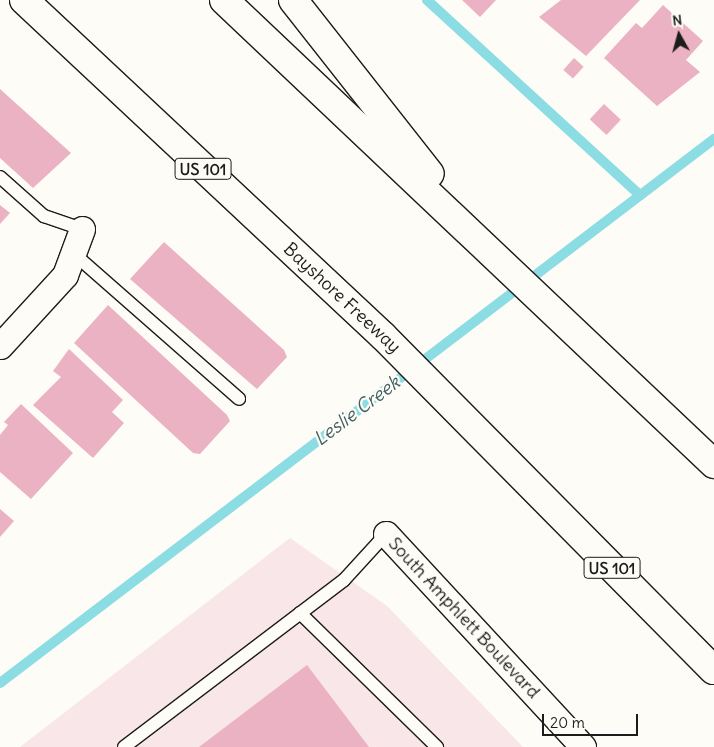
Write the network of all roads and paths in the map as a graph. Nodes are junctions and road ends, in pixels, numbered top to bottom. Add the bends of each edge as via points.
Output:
1 (24, 0) edge
2 (224, 0) edge
3 (292, 0) edge
4 (0, 176) edge
5 (82, 229) joint
6 (486, 246) junction
7 (73, 253) junction
8 (0, 346) edge
9 (239, 399) dead end
10 (714, 464) edge
11 (386, 534) joint
12 (300, 613) junction
13 (714, 670) edge
14 (124, 747) edge
15 (437, 747) edge
16 (583, 747) edge

1 - 13 highway, Bayshore Freeway / US 101 via 384,336
2 - 6 highway
3 - 6 highway
4 - 5 lane via 44,216
5 - 7 street
6 - 10 highway
7 - 8 street via 65,275
7 - 9 lane
11 - 12 lane via 344,580
11 - 16 street, South Amphlett Boulevard
12 - 14 lane
12 - 15 lane

